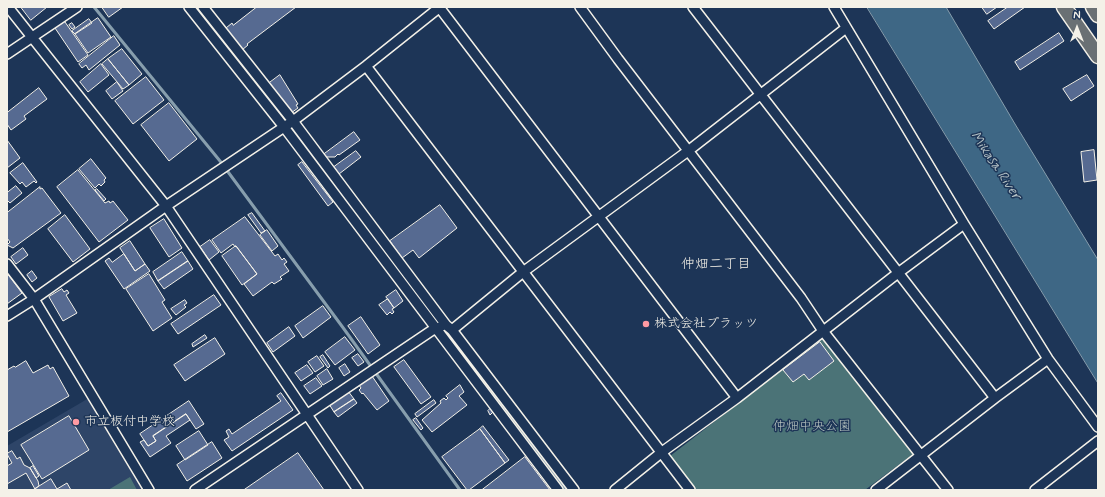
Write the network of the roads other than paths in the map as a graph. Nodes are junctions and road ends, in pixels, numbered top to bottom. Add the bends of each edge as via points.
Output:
1 (8, 7) edge
2 (77, 7) edge
3 (189, 7) edge
4 (203, 7) edge
5 (440, 7) edge
6 (580, 7) edge
7 (693, 7) edge
8 (834, 7) edge
9 (1064, 7) edge
10 (1068, 7) edge
11 (1093, 7) edge
12 (1098, 15) edge
13 (846, 28) junction
14 (31, 37) junction
15 (1098, 53) edge
16 (7, 54) edge
17 (1098, 56) edge
18 (366, 66) junction
19 (761, 95) junction
20 (293, 121) junction
21 (284, 127) junction
22 (688, 151) junction
23 (166, 206) junction
24 (600, 216) junction
25 (964, 224) junction
26 (7, 264) edge
27 (523, 272) junction
28 (898, 273) junction
29 (34, 299) junction
30 (7, 316) edge
31 (445, 328) junction
32 (824, 331) junction
33 (1048, 359) junction
34 (737, 398) junction
35 (995, 398) junction
36 (306, 414) junction
37 (1098, 427) edge
38 (1098, 441) edge
39 (662, 452) junction
40 (921, 456) junction
41 (149, 490) edge
42 (195, 490) edge
43 (358, 490) edge
44 (558, 490) edge
45 (574, 490) edge
46 (615, 490) edge
47 (690, 490) edge
48 (876, 490) edge
49 (948, 490) edge
50 (1035, 490) edge

1 - 14 street
2 - 14 street
3 - 21 street
4 - 20 street
5 - 18 street
5 - 24 street
6 - 22 street
7 - 19 street
8 - 13 street
9 - 17 highway
10 - 15 highway
11 - 12 highway
13 - 19 street
13 - 25 street
14 - 16 street
14 - 23 street
18 - 20 street
18 - 27 street
19 - 22 street
19 - 28 street
20 - 21 street
20 - 31 street
21 - 23 street
21 - 31 street
22 - 24 street
22 - 32 street
23 - 29 street
23 - 36 street
24 - 27 street
24 - 34 street
25 - 28 street
25 - 33 street
26 - 29 street
27 - 31 street
27 - 39 street
28 - 32 street
28 - 35 street
29 - 30 street
29 - 41 street
31 - 36 street via 431,330
31 - 44 street
31 - 45 street
32 - 34 street
32 - 40 street
33 - 35 street
33 - 37 street
34 - 39 street
35 - 40 street
36 - 42 street
36 - 43 street
38 - 50 street
39 - 46 street
39 - 47 street
40 - 48 street
40 - 49 street

